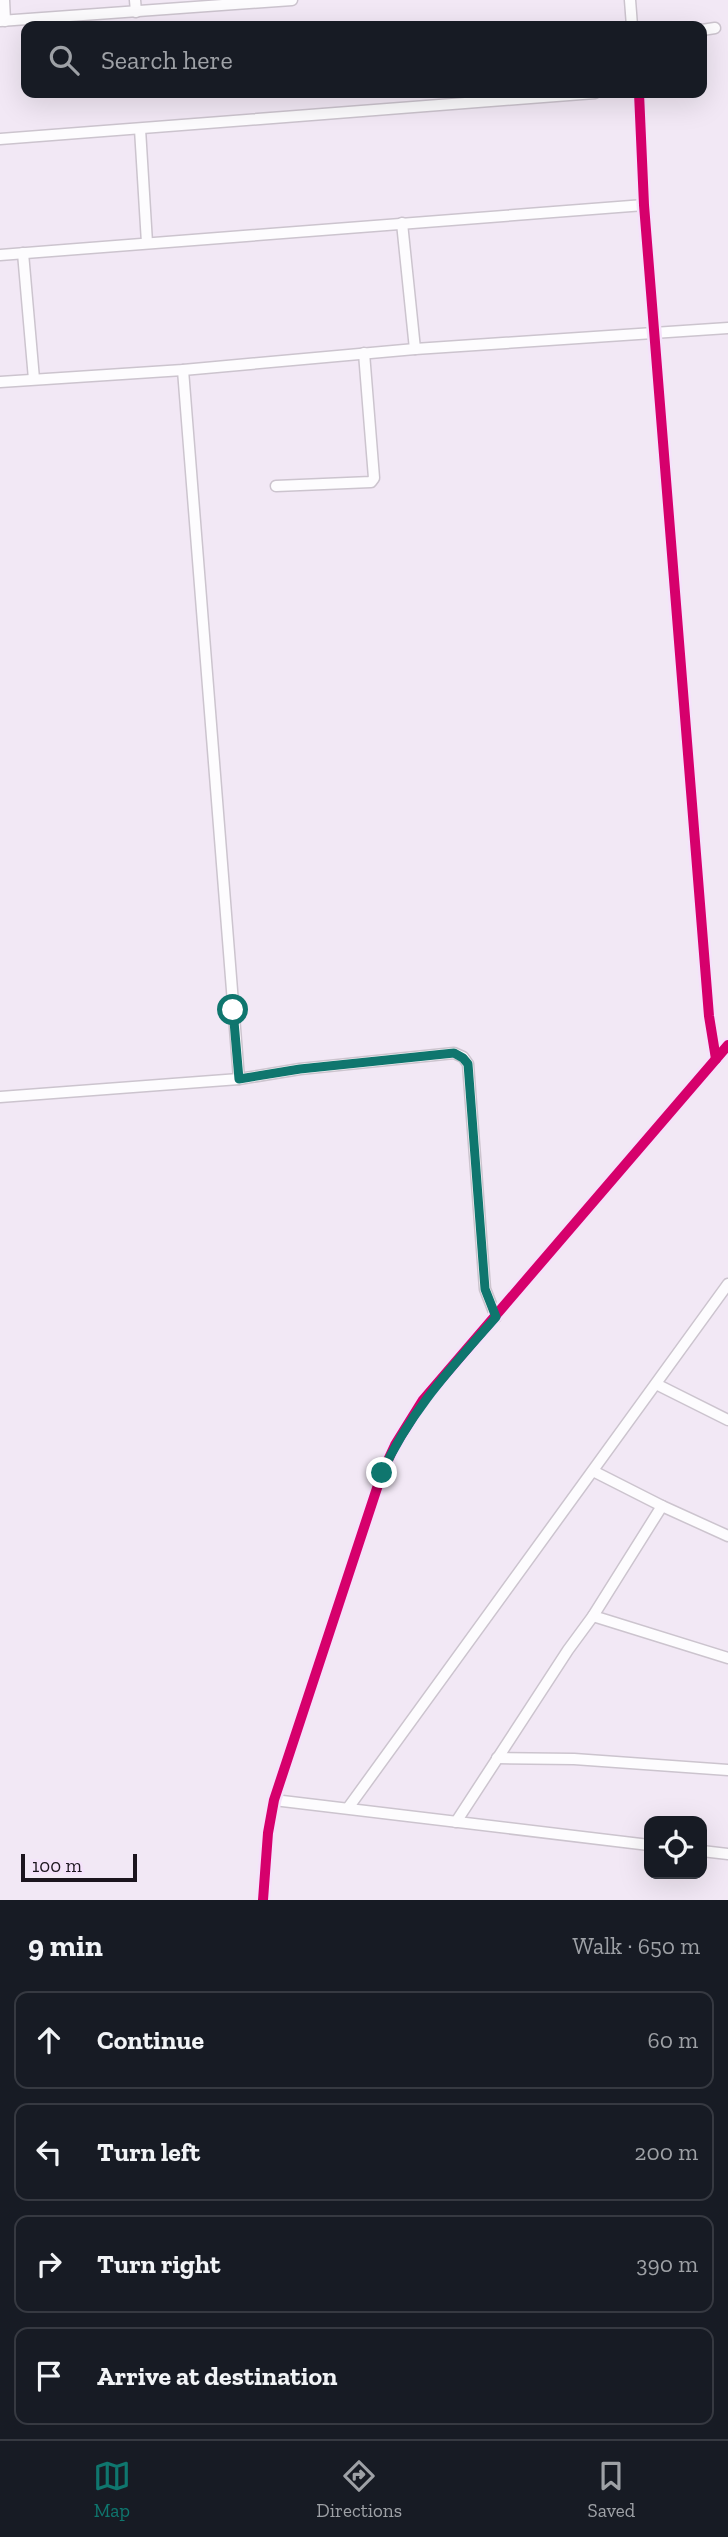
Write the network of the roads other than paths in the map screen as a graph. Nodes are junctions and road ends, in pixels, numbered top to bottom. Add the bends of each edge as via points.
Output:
1 (4, 0) edge
2 (135, 0) edge
3 (292, 0) edge
4 (630, 0) edge
5 (259, 1) edge
6 (136, 12) junction
7 (3, 21) edge
8 (632, 21) edge
9 (715, 28) dead end
10 (707, 29) edge
11 (532, 98) edge
12 (639, 98) edge
13 (140, 129) junction
14 (0, 139) edge
15 (644, 205) junction
16 (402, 223) junction
17 (147, 243) junction
18 (23, 254) junction
19 (0, 256) edge
20 (728, 328) edge
21 (656, 334) junction
22 (415, 349) junction
23 (364, 353) junction
24 (183, 370) junction
25 (34, 379) junction
26 (0, 382) edge
27 (276, 486) dead end
28 (728, 1045) edge
29 (716, 1059) junction
30 (239, 1079) junction
31 (0, 1097) edge
32 (728, 1284) edge
33 (496, 1317) junction
34 (656, 1384) junction
35 (728, 1420) edge
36 (593, 1472) junction
37 (662, 1506) junction
38 (728, 1536) edge
39 (593, 1616) junction
40 (728, 1658) edge
41 (497, 1758) junction
42 (728, 1770) edge
43 (274, 1800) junction
44 (348, 1808) junction
45 (456, 1822) junction
46 (644, 1844) edge
47 (707, 1852) edge
48 (728, 1854) edge
49 (263, 1900) edge

1 - 7 street
2 - 6 street
3 - 5 street
4 - 8 street
5 - 6 street
6 - 7 street
9 - 10 street
11 - 13 street
12 - 15 street
13 - 14 street
13 - 17 street
15 - 16 street
15 - 21 street
16 - 17 street
16 - 22 street
17 - 18 street
18 - 19 street
18 - 25 street
20 - 21 street
21 - 22 street
21 - 29 street
22 - 23 street
23 - 24 street
23 - 27 street via 374,478 367,484
24 - 25 street
24 - 30 street
25 - 26 street
28 - 29 street
29 - 33 street
30 - 31 street
30 - 33 street via 454,1053 463,1058 468,1064 485,1289
32 - 34 street
33 - 43 street via 424,1400 382,1473
34 - 35 street
34 - 36 street
36 - 37 street
36 - 44 street
37 - 38 street
37 - 39 street
39 - 40 street
39 - 41 street
41 - 42 street
41 - 45 street
43 - 44 street
43 - 49 street
44 - 45 street
45 - 46 street
47 - 48 street

